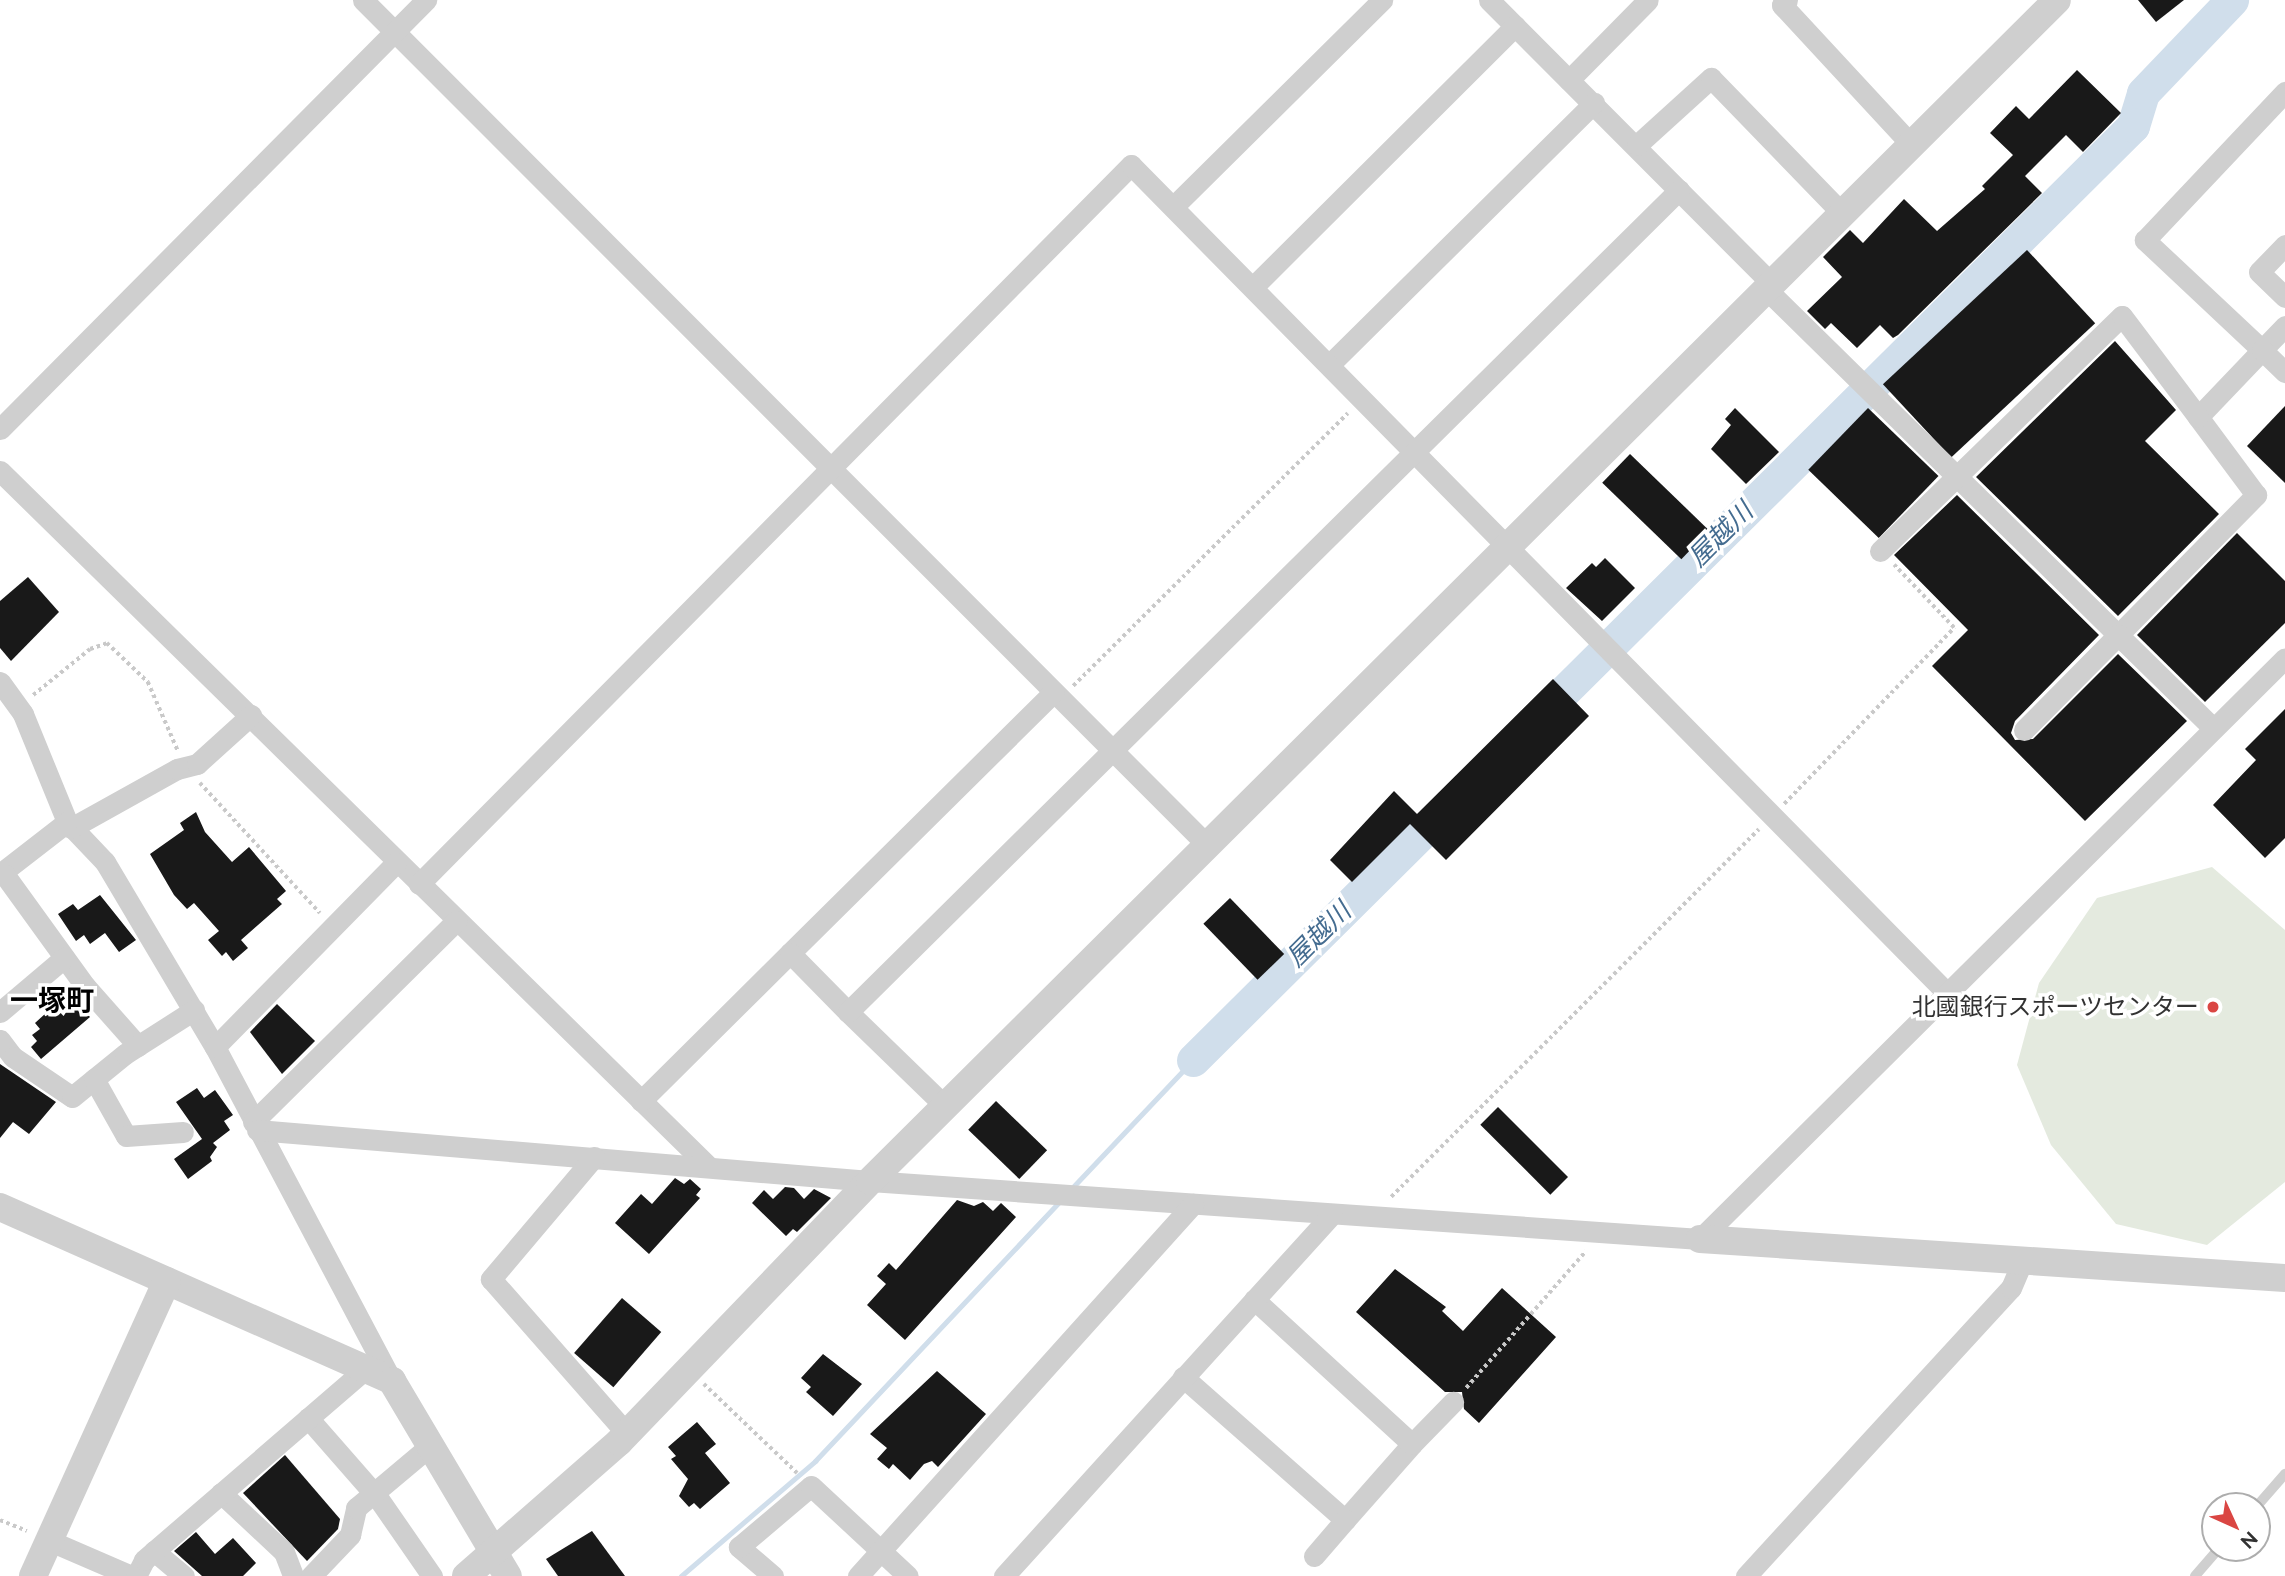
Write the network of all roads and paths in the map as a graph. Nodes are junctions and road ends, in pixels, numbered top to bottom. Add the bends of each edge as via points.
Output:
1 (363, 0) edge
2 (426, 0) edge
3 (1382, 0) edge
4 (1489, 0) edge
5 (1647, 0) edge
6 (1787, 0) edge
7 (2057, 0) edge
8 (1515, 26) junction
9 (395, 32) junction
10 (1569, 80) junction
11 (2285, 92) edge
12 (1594, 103) junction
13 (1910, 143) junction
14 (1637, 145) junction
15 (1679, 190) junction
16 (1174, 206) junction
17 (1840, 211) junction
18 (2285, 245) edge
19 (1768, 285) junction
20 (1253, 287) junction
21 (2285, 298) edge
22 (2285, 326) edge
23 (2262, 350) junction
24 (1329, 365) junction
25 (2285, 372) edge
26 (1362, 400) junction
27 (2198, 417) junction
28 (0, 429) edge
29 (1412, 451) junction
30 (828, 466) junction
31 (0, 471) edge
32 (1957, 474) junction
33 (1507, 547) junction
34 (1880, 551) joint
35 (2118, 635) junction
36 (2285, 657) edge
37 (0, 682) edge
38 (1058, 695) junction
39 (251, 715) junction
40 (2213, 729) junction
41 (2024, 730) dead end
42 (1114, 751) junction
43 (1772, 816) junction
44 (69, 825) junction
45 (1208, 846) junction
46 (396, 863) junction
47 (2, 874) edge
48 (419, 884) junction
49 (456, 921) junction
50 (790, 953) junction
51 (64, 958) junction
52 (1947, 993) junction
53 (194, 1010) junction
54 (0, 1012) edge
55 (848, 1012) junction
56 (0, 1040) edge
57 (138, 1046) junction
58 (215, 1047) junction
59 (94, 1079) junction
60 (641, 1101) junction
61 (945, 1107) junction
62 (255, 1126) junction
63 (183, 1132) dead end
64 (594, 1157) junction
65 (707, 1166) junction
66 (870, 1181) junction
67 (1193, 1204) junction
68 (0, 1208) edge
69 (1332, 1214) junction
70 (1372, 1216) junction
71 (1603, 1231) junction
72 (1700, 1239) junction
73 (2021, 1264) junction
74 (2285, 1278) edge
75 (167, 1281) junction
76 (1254, 1299) junction
77 (365, 1369) junction
78 (689, 1371) junction
79 (1183, 1377) junction
80 (392, 1381) junction
81 (1453, 1402) joint
82 (308, 1418) junction
83 (627, 1434) junction
84 (1412, 1444) junction
85 (430, 1446) junction
86 (791, 1466) dead end
87 (2285, 1474) edge
88 (2269, 1492) edge
89 (221, 1493) junction
90 (373, 1493) junction
91 (0, 1520) edge
92 (1345, 1520) junction
93 (48, 1540) junction
94 (881, 1550) junction
95 (154, 1551) junction
96 (491, 1552) junction
97 (1314, 1556) dead end
98 (2207, 1562) edge
99 (33, 1576) edge
100 (134, 1576) edge
101 (184, 1576) edge
102 (293, 1576) edge
103 (311, 1576) edge
104 (432, 1576) edge
105 (466, 1576) edge
106 (508, 1576) edge
107 (773, 1576) edge
108 (858, 1576) edge
109 (908, 1576) edge
110 (1004, 1576) edge
111 (1746, 1576) edge
112 (2195, 1576) edge

1 - 9 street
2 - 9 street
3 - 16 street
4 - 8 street
5 - 10 street
6 - 13 street via 1782,5
7 - 13 street
8 - 10 street
8 - 20 street
9 - 28 street
9 - 30 street
10 - 12 street
11 - 23 street via 2144,240
12 - 14 street
12 - 24 street
13 - 17 street
14 - 15 street
14 - 17 street via 1711,78
15 - 19 street
15 - 29 street
16 - 20 street
16 - 30 street via 1131,165
17 - 19 street
18 - 21 street via 2259,272
19 - 32 street
19 - 33 street
20 - 24 street
22 - 23 street
23 - 25 street
23 - 27 street
24 - 26 street
26 - 29 street
26 - 38 path
27 - 32 street via 2122,316
27 - 35 street via 2256,495
29 - 33 street
29 - 42 street
30 - 38 street
30 - 48 street
31 - 39 street
32 - 34 street
32 - 35 street
33 - 43 street
33 - 45 street
34 - 43 path via 1954,628
35 - 40 street
35 - 41 street
36 - 40 street
37 - 44 street via 23,714
38 - 42 street
38 - 50 street
39 - 44 street via 197,764 177,769
39 - 46 street
40 - 52 street
42 - 45 street
42 - 55 street
43 - 52 street
43 - 70 path
44 - 47 street
44 - 53 street via 104,862
45 - 61 street
46 - 48 street
46 - 58 street
47 - 51 street
48 - 49 street
49 - 60 street
49 - 62 street
50 - 55 street
50 - 60 street
51 - 54 street
51 - 57 street
52 - 72 street
53 - 57 street
53 - 58 street
55 - 61 street
56 - 59 street via 13,1057 72,1097
57 - 59 street
58 - 62 street
59 - 63 street via 126,1136
60 - 65 street
61 - 66 street
62 - 64 street
62 - 80 street
64 - 65 street
64 - 83 street via 491,1279
65 - 66 street
66 - 67 street
66 - 78 street
67 - 69 street
67 - 94 street
68 - 75 street
69 - 70 street
69 - 76 street
70 - 71 street
71 - 72 street
71 - 81 path
72 - 73 street
73 - 74 street
73 - 111 street via 2011,1288
75 - 77 street
75 - 93 street
76 - 79 street
76 - 84 street
77 - 80 street
77 - 82 street
78 - 83 street
78 - 86 path
79 - 92 street
79 - 110 street
80 - 85 street
81 - 84 street
82 - 89 street
82 - 90 street
83 - 96 street
84 - 92 street
85 - 90 street
85 - 96 street
87 - 88 lane
89 - 95 street
89 - 102 street via 284,1552
90 - 103 street via 356,1508 350,1535
90 - 104 street
91 - 93 path
92 - 97 street
93 - 99 street
93 - 100 street
94 - 107 street via 810,1486 739,1548
94 - 108 street
94 - 109 street
95 - 100 street
95 - 101 street
96 - 105 street
96 - 106 street
98 - 112 lane

